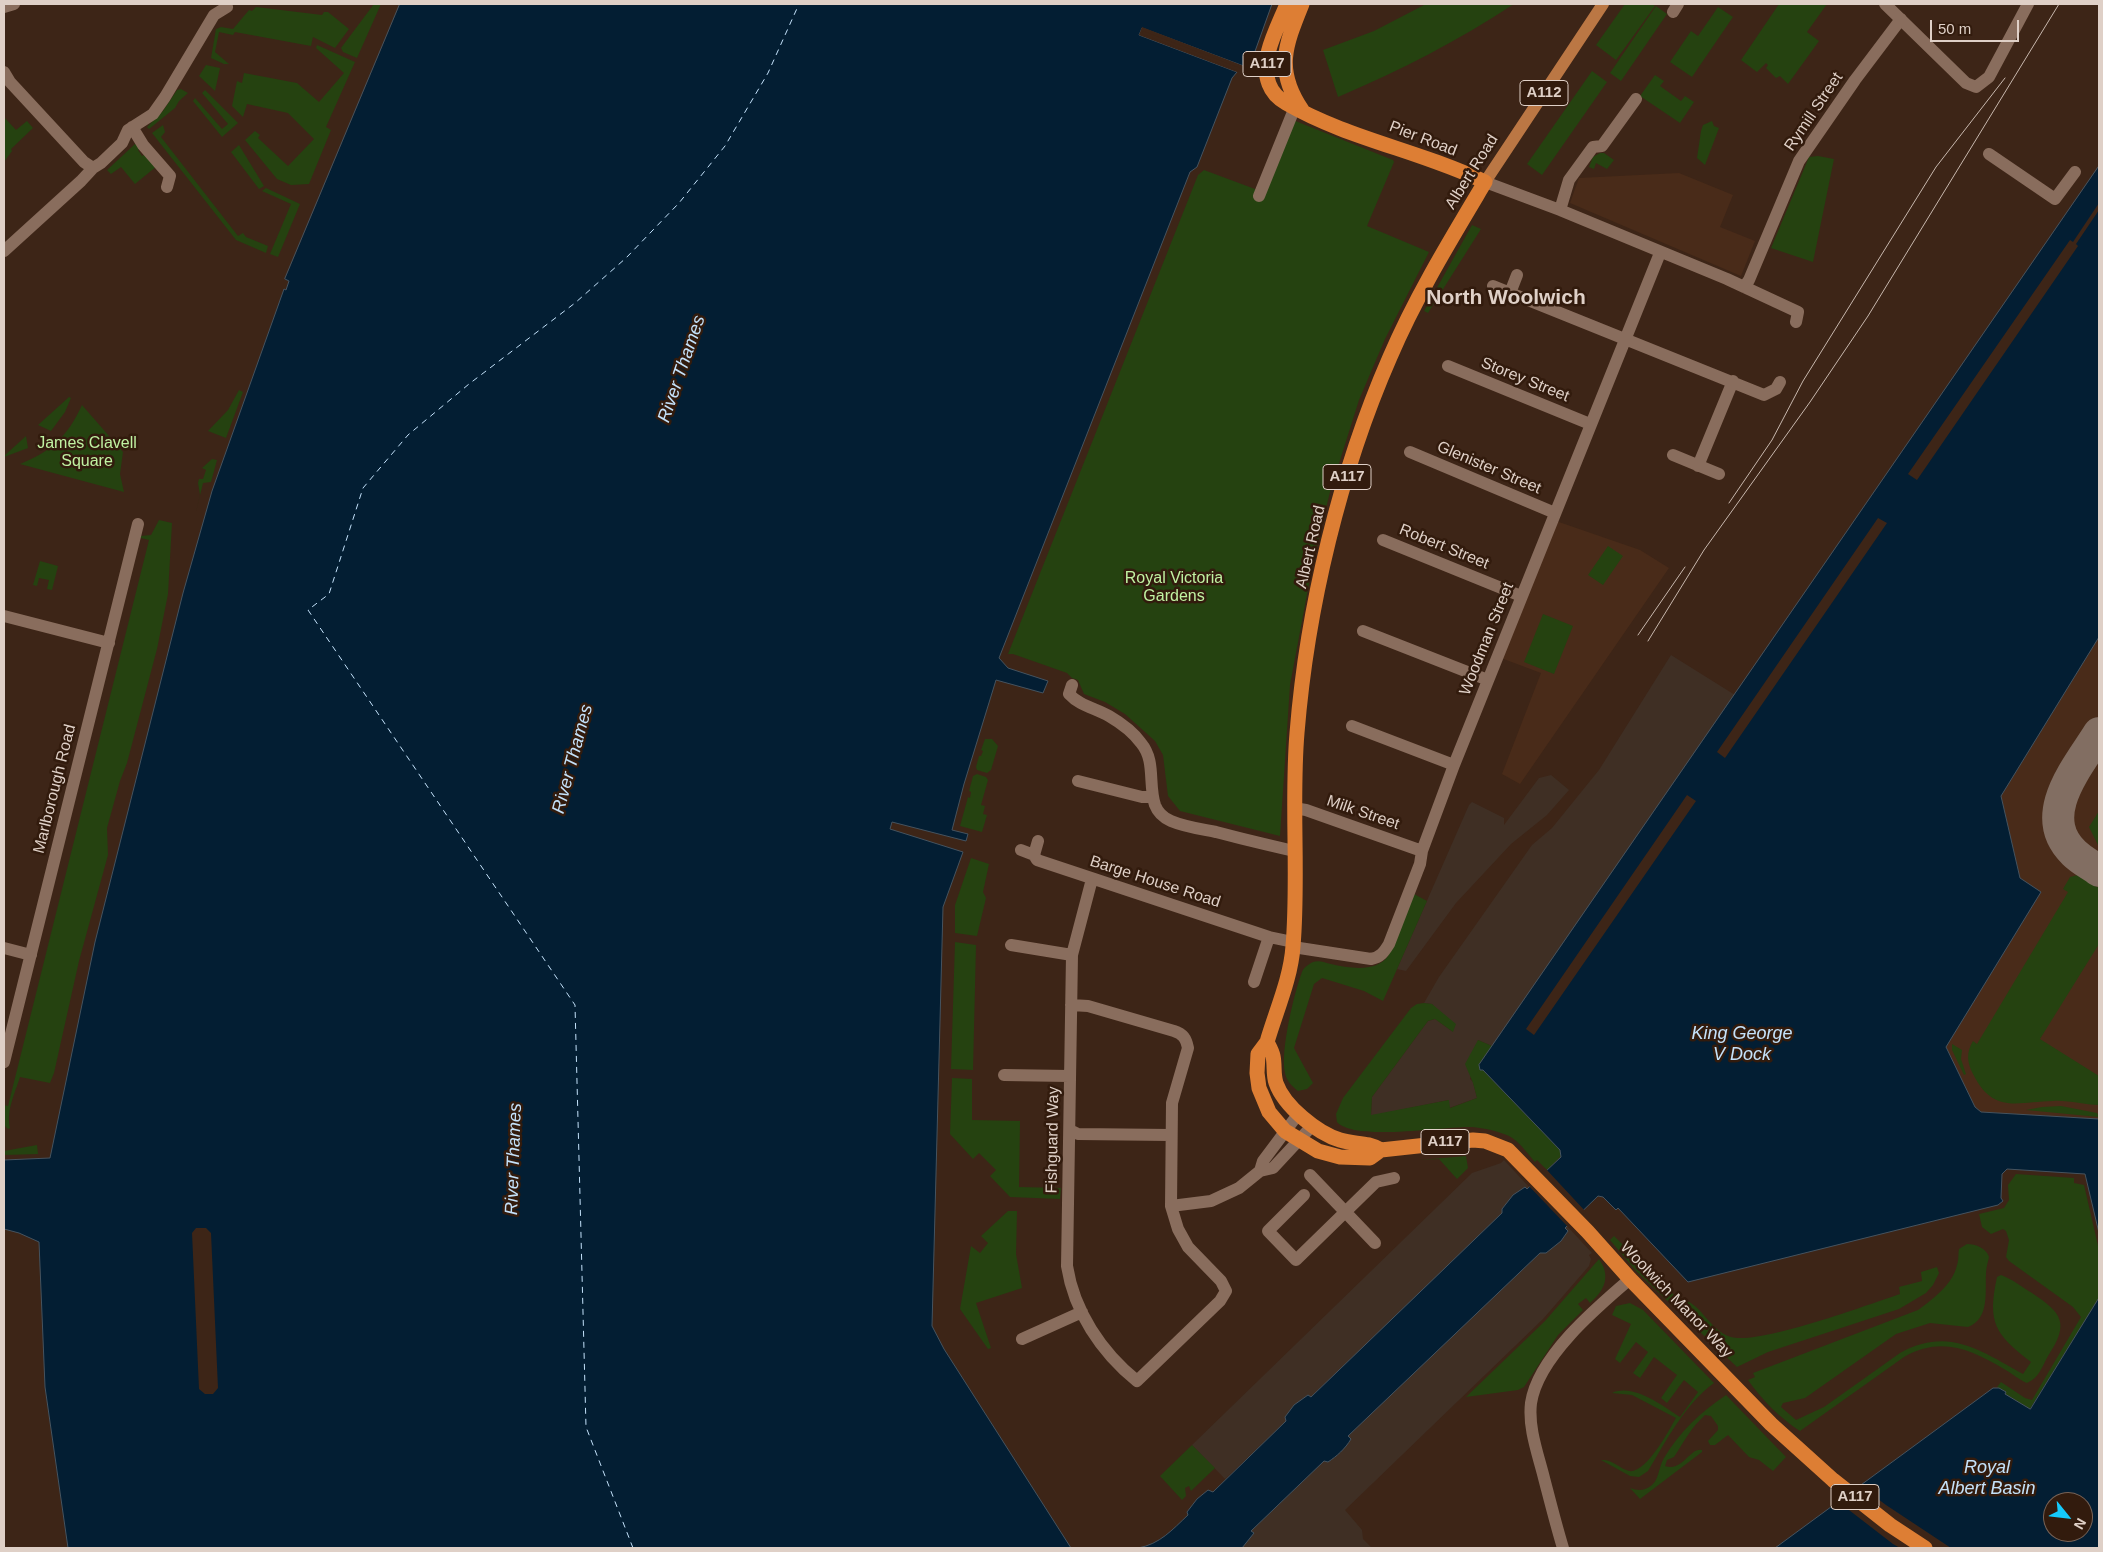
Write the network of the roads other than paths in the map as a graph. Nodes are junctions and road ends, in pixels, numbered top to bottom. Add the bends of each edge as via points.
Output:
1 (14, 4) edge
2 (1287, 4) edge
3 (1302, 4) edge
4 (1603, 4) edge
5 (1885, 4) edge
6 (2028, 4) edge
7 (226, 5) edge
8 (4, 7) edge
9 (1901, 19) junction
10 (4, 72) edge
11 (1636, 99) dead end
12 (1298, 109) junction
13 (132, 127) junction
14 (1989, 154) dead end
15 (93, 168) junction
16 (2075, 172) dead end
17 (1485, 182) junction
18 (167, 187) dead end
19 (1259, 196) dead end
20 (1560, 210) junction
21 (4, 252) edge
22 (1660, 253) junction
23 (1517, 275) dead end
24 (1493, 286) dead end
25 (1744, 287) junction
26 (1510, 293) junction
27 (1797, 317) dead end
28 (1626, 339) junction
29 (1448, 366) dead end
30 (1733, 381) junction
31 (1780, 382) dead end
32 (1590, 424) junction
33 (1410, 452) dead end
34 (1673, 455) dead end
35 (1698, 466) junction
36 (1719, 474) dead end
37 (1555, 513) junction
38 (138, 524) dead end
39 (1383, 540) dead end
40 (1521, 596) junction
41 (4, 616) edge
42 (1362, 631) dead end
43 (109, 643) junction
44 (1488, 680) junction
45 (1072, 686) dead end
46 (1352, 726) dead end
47 (1454, 765) junction
48 (1078, 781) dead end
49 (1153, 797) junction
50 (1294, 808) junction
51 (1038, 841) dead end
52 (1294, 851) junction
53 (1422, 851) junction
54 (1092, 879) junction
55 (1269, 937) junction
56 (1293, 944) junction
57 (1011, 945) dead end
58 (4, 948) edge
59 (31, 955) junction
60 (1072, 955) junction
61 (1254, 982) dead end
62 (1071, 1005) junction
63 (1267, 1042) junction
64 (4, 1062) edge
65 (1004, 1075) dead end
66 (1070, 1076) junction
67 (1299, 1113) junction
68 (1312, 1126) junction
69 (1070, 1130) junction
70 (1285, 1131) junction
71 (1170, 1135) junction
72 (1299, 1141) junction
73 (1381, 1150) junction
74 (1260, 1172) junction
75 (1310, 1175) dead end
76 (1394, 1178) dead end
77 (1304, 1196) dead end
78 (1171, 1206) junction
79 (1345, 1212) junction
80 (1375, 1243) dead end
81 (1630, 1279) junction
82 (1082, 1312) junction
83 (1022, 1339) dead end
84 (1563, 1548) edge
85 (1925, 1548) edge

1 - 8 street
2 - 12 highway, Pier Road / A117 via 1266,70 1272,90 1281,100
3 - 12 highway, A117 via 1288,42 1285,62 1287,81
4 - 17 main road, Albert Road / A112
5 - 9 street
6 - 9 street via 1988,77 1976,88 1966,83
7 - 13 street via 214,15 160,106 147,119
9 - 25 street, Rymill Street via 1799,161
10 - 15 street via 84,162
11 - 20 street via 1602,146 1593,147 1569,180
12 - 17 highway, Pier Road / A117
12 - 19 street
13 - 15 street via 122,143
13 - 18 street via 170,176
14 - 16 street via 2055,199
15 - 21 street
17 - 20 street, Pier Road
17 - 50 highway, Albert Road / A117 via 1418,299 1362,425 1340,498 1317,596 1303,677
20 - 22 street, Pier Road
22 - 25 street, Pier Road
22 - 28 street, Woodman Street
23 - 26 street
24 - 26 street
25 - 27 street, Pier Road
26 - 28 street
28 - 30 street
28 - 32 street, Woodman Street
29 - 32 street, Storey Street
30 - 31 street via 1764,395 1776,389
30 - 35 street
32 - 37 street, Woodman Street
33 - 37 street, Glenister Street
34 - 35 street
35 - 36 street
37 - 40 street, Woodman Street
38 - 43 street, Marlborough Road
39 - 40 street, Robert Street
40 - 44 street, Woodman Street
41 - 43 street
42 - 44 street
43 - 59 street, Marlborough Road
44 - 47 street, Woodman Street
45 - 49 street via 1070,694 1076,701 1114,719 1142,743 1151,765
46 - 47 street
47 - 53 street, Woodman Street
48 - 49 street
49 - 52 street via 1160,813 1171,821
50 - 52 highway, Albert Road / A117
50 - 53 street, Milk Street
51 - 54 street, Barge House Road via 1028,852 1037,860
52 - 56 highway, Albert Road / A117
53 - 56 street, Woodman Street via 1389,944 1378,958
54 - 55 street, Barge House Road
54 - 60 street, Fishguard Way
55 - 56 street, Barge House Road
55 - 61 street
56 - 63 highway, Albert Road / A117
57 - 60 street
58 - 59 street
59 - 64 street, Marlborough Road
60 - 62 street, Fishguard Way
62 - 66 street, Fishguard Way
62 - 71 street, Fishguard Way via 1088,1006 1185,1037 1188,1048 1172,1103
63 - 67 highway, Woolwich Manor Way / A117 via 1273,1056 1277,1085
63 - 70 highway, Woolwich Manor Way / A117 via 1258,1054 1259,1088 1269,1112
65 - 66 street
66 - 69 street, Fishguard Way
67 - 68 highway, Woolwich Manor Way / A117
67 - 70 street
68 - 72 street
68 - 73 highway, Woolwich Manor Way / A117 via 1341,1140 1371,1144
69 - 71 street via 1078,1134
69 - 82 street, Fishguard Way via 1067,1266 1070,1287
70 - 72 highway, Woolwich Manor Way / A117
70 - 74 street via 1263,1161
71 - 78 street, Fishguard Way
72 - 73 highway, Woolwich Manor Way / A117 via 1318,1151 1348,1158 1370,1158
72 - 74 street via 1273,1168
73 - 81 highway, Woolwich Manor Way / A117 via 1462,1140 1479,1140 1508,1150
74 - 78 street via 1239,1188 1211,1201
75 - 79 street
76 - 79 street via 1376,1182
77 - 79 street via 1268,1231 1296,1260
78 - 82 street, Fishguard Way via 1178,1230 1188,1247 1227,1290 1220,1301 1138,1385 1103,1348
79 - 80 street
81 - 84 street via 1561,1345 1543,1370 1532,1401 1534,1443
81 - 85 highway, Woolwich Manor Way / A117 via 1789,1442 1890,1525
82 - 83 street

